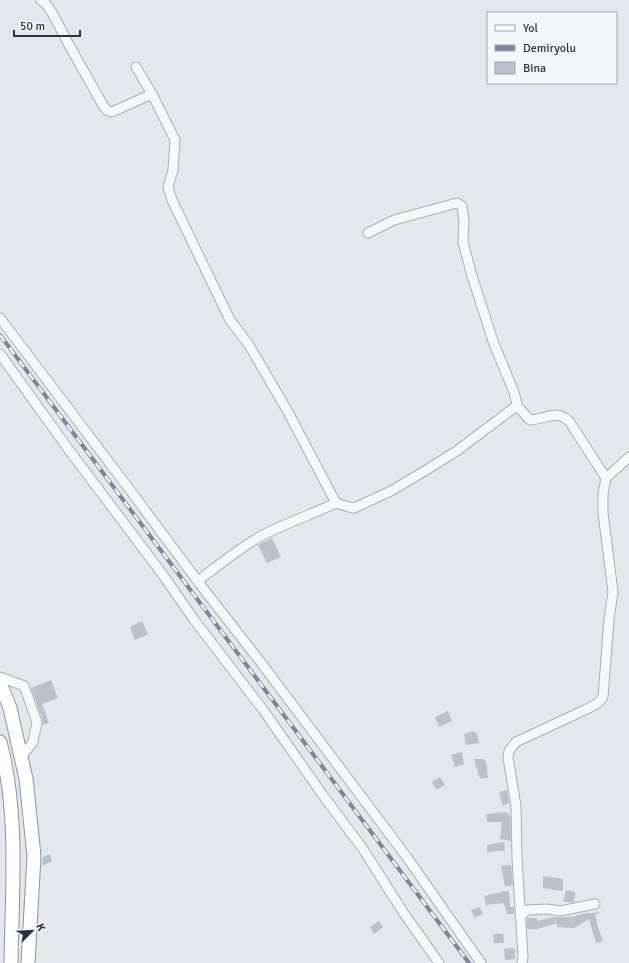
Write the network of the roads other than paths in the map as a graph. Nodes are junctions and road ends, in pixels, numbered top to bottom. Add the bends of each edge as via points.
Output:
1 (41, 0) edge
2 (136, 67) dead end
3 (152, 94) junction
4 (368, 232) dead end
5 (0, 318) edge
6 (0, 354) edge
7 (518, 408) junction
8 (629, 457) edge
9 (606, 478) junction
10 (336, 503) junction
11 (198, 581) junction
12 (0, 677) edge
13 (0, 683) edge
14 (0, 742) edge
15 (21, 757) junction
16 (595, 904) dead end
17 (520, 917) junction
18 (11, 963) edge
19 (28, 963) edge
20 (439, 963) edge
21 (481, 963) edge
22 (522, 963) edge

1 - 3 street via 54,16 68,45 108,111 112,112
2 - 3 street
3 - 10 street via 175,140 173,170 168,187 172,200 230,320 249,345 288,412
4 - 7 street via 415,214 457,203 462,206 463,242 472,276
5 - 11 street
6 - 20 street via 264,711 363,849
7 - 9 street via 530,420 563,416
7 - 10 street via 515,407 458,450 391,491 359,507
8 - 9 street
9 - 17 street via 603,513 613,592 603,697 589,708 516,742 509,750 516,806
10 - 11 street via 261,536
11 - 21 street via 406,856
12 - 15 street via 24,686 37,722 34,742
13 - 15 highway via 10,708
14 - 18 highway via 5,759 13,832
15 - 19 highway via 26,779 34,856
16 - 17 street via 560,910 527,910
17 - 22 street

